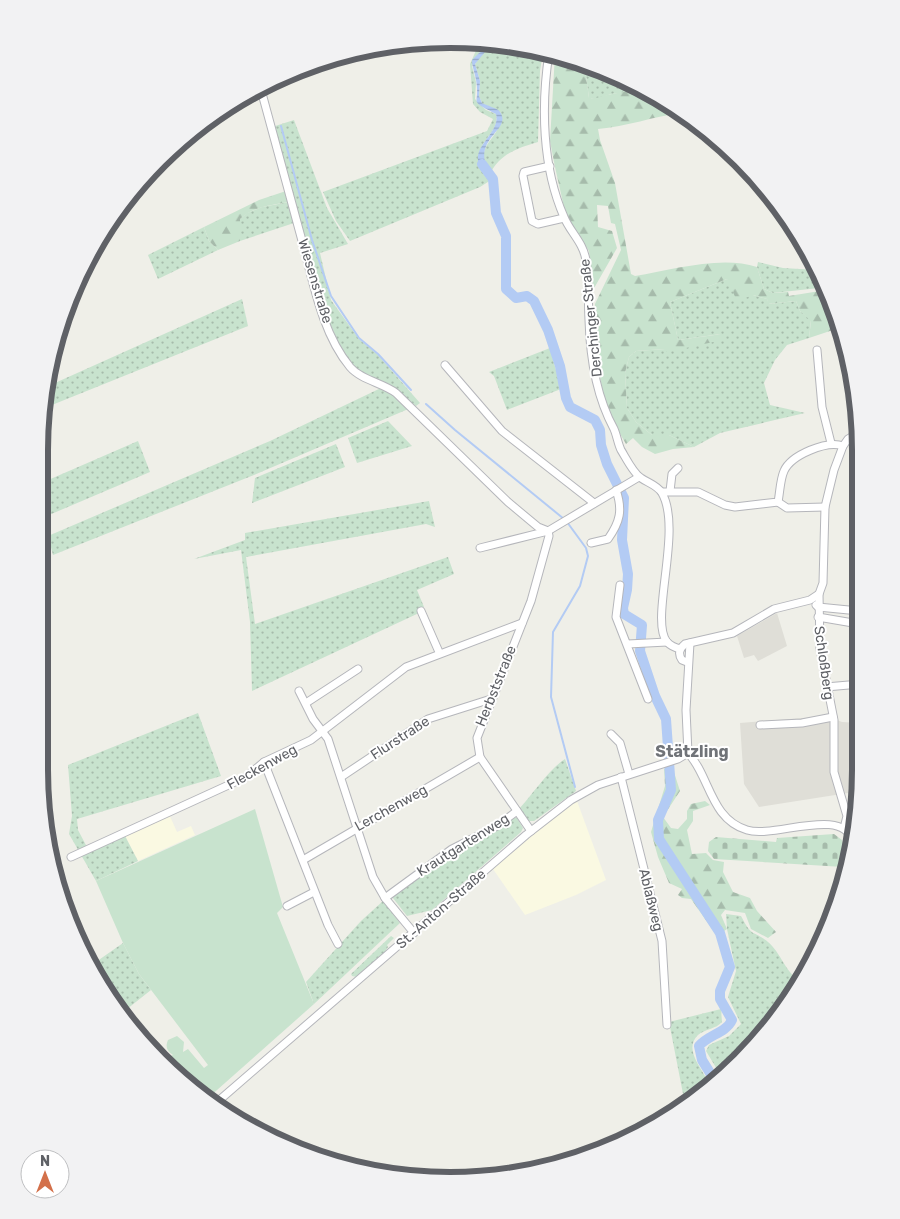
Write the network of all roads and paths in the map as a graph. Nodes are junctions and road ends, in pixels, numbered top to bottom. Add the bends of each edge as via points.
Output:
1 (548, 60) edge
2 (262, 94) edge
3 (550, 166) junction
4 (564, 218) junction
5 (817, 350) dead end
6 (445, 365) dead end
7 (852, 437) edge
8 (831, 443) junction
9 (843, 446) junction
10 (678, 468) dead end
11 (639, 477) junction
12 (619, 488) junction
13 (670, 491) junction
14 (662, 492) junction
15 (778, 502) junction
16 (594, 503) junction
17 (824, 508) junction
18 (548, 530) junction
19 (591, 544) dead end
20 (480, 548) dead end
21 (620, 585) dead end
22 (819, 594) junction
23 (810, 600) junction
24 (818, 607) junction
25 (852, 610) edge
26 (421, 611) dead end
27 (818, 617) junction
28 (522, 622) junction
29 (852, 623) edge
30 (667, 642) junction
31 (690, 643) junction
32 (628, 644) junction
33 (680, 650) junction
34 (439, 652) junction
35 (687, 662) junction
36 (358, 669) dead end
37 (852, 685) edge
38 (826, 688) junction
39 (299, 691) dead end
40 (491, 699) junction
41 (648, 699) dead end
42 (306, 703) junction
43 (833, 717) junction
44 (760, 725) dead end
45 (322, 731) junction
46 (611, 734) dead end
47 (688, 753) junction
48 (480, 757) junction
49 (264, 762) junction
50 (629, 774) junction
51 (621, 776) junction
52 (341, 777) junction
53 (517, 811) junction
54 (358, 828) junction
55 (844, 828) junction
56 (531, 831) junction
57 (848, 832) edge
58 (70, 856) dead end
59 (303, 860) junction
60 (314, 892) junction
61 (385, 898) junction
62 (287, 906) dead end
63 (414, 933) junction
64 (338, 944) dead end
65 (667, 1025) dead end
66 (220, 1099) edge

1 - 3 street, Derchinger Straße via 545,125
2 - 18 street, Wiesenstraße via 320,305 344,360 361,376 396,393 508,502 538,527
3 - 4 street, Derchinger Straße
3 - 4 street via 524,172 532,221 538,224
4 - 11 street, Derchinger Straße via 579,239 586,259 590,343 602,406 621,449
5 - 8 street via 822,407
6 - 16 street via 502,431
7 - 9 street
8 - 9 street
8 - 15 street via 812,450 787,466
9 - 17 street, Schloßberg
10 - 13 street via 672,474
11 - 12 street
11 - 14 street, Derchinger Straße via 653,483
12 - 16 street
12 - 19 street via 618,524 608,539
13 - 14 street
13 - 15 street via 698,492 735,507
14 - 30 street via 669,544 662,605
15 - 17 street via 787,508
16 - 18 street
17 - 22 street, Schloßberg via 823,584
18 - 20 street
18 - 28 street, Herbststraße via 531,600
21 - 32 street via 616,617
22 - 23 street
22 - 24 street, Schloßberg
23 - 24 street, Schloßberg
23 - 31 street via 774,609 733,633
24 - 25 street
24 - 27 street, Schloßberg
26 - 34 street
27 - 29 street
27 - 38 street, Schloßberg
28 - 34 street, Fleckenweg
28 - 40 street, Herbststraße
30 - 32 street
30 - 33 street
31 - 33 street
31 - 35 street via 691,653
32 - 41 street
33 - 35 street via 681,658
34 - 45 street, Fleckenweg via 394,674
35 - 47 street
36 - 42 street
37 - 38 street
38 - 43 street, Schloßberg
39 - 42 street
40 - 48 street, Herbststraße via 477,738
40 - 52 street, Flurstraße via 428,719
42 - 45 street
43 - 44 street, Schloßberg via 802,723
43 - 55 street, Schloßberg via 834,772 847,816
45 - 49 street, Fleckenweg via 301,746
45 - 52 street
46 - 50 street via 620,743
47 - 50 street, St.-Anton-Straße
47 - 55 street via 718,808 742,828 756,832 828,824
48 - 53 street
48 - 54 street, Lerchenweg
49 - 58 street, Fleckenweg via 246,777
49 - 59 street
50 - 51 street, St.-Anton-Straße
51 - 56 street, St.-Anton-Straße via 571,800
51 - 65 street, Ablaßweg via 662,941
52 - 54 street
53 - 56 street
53 - 61 street, Krautgartenweg via 497,826 452,849
54 - 59 street, Lerchenweg
54 - 61 street via 373,877
55 - 57 street
56 - 63 street, St.-Anton-Straße
59 - 60 street
60 - 62 street
60 - 64 street
61 - 63 street
63 - 66 street, St.-Anton-Straße

